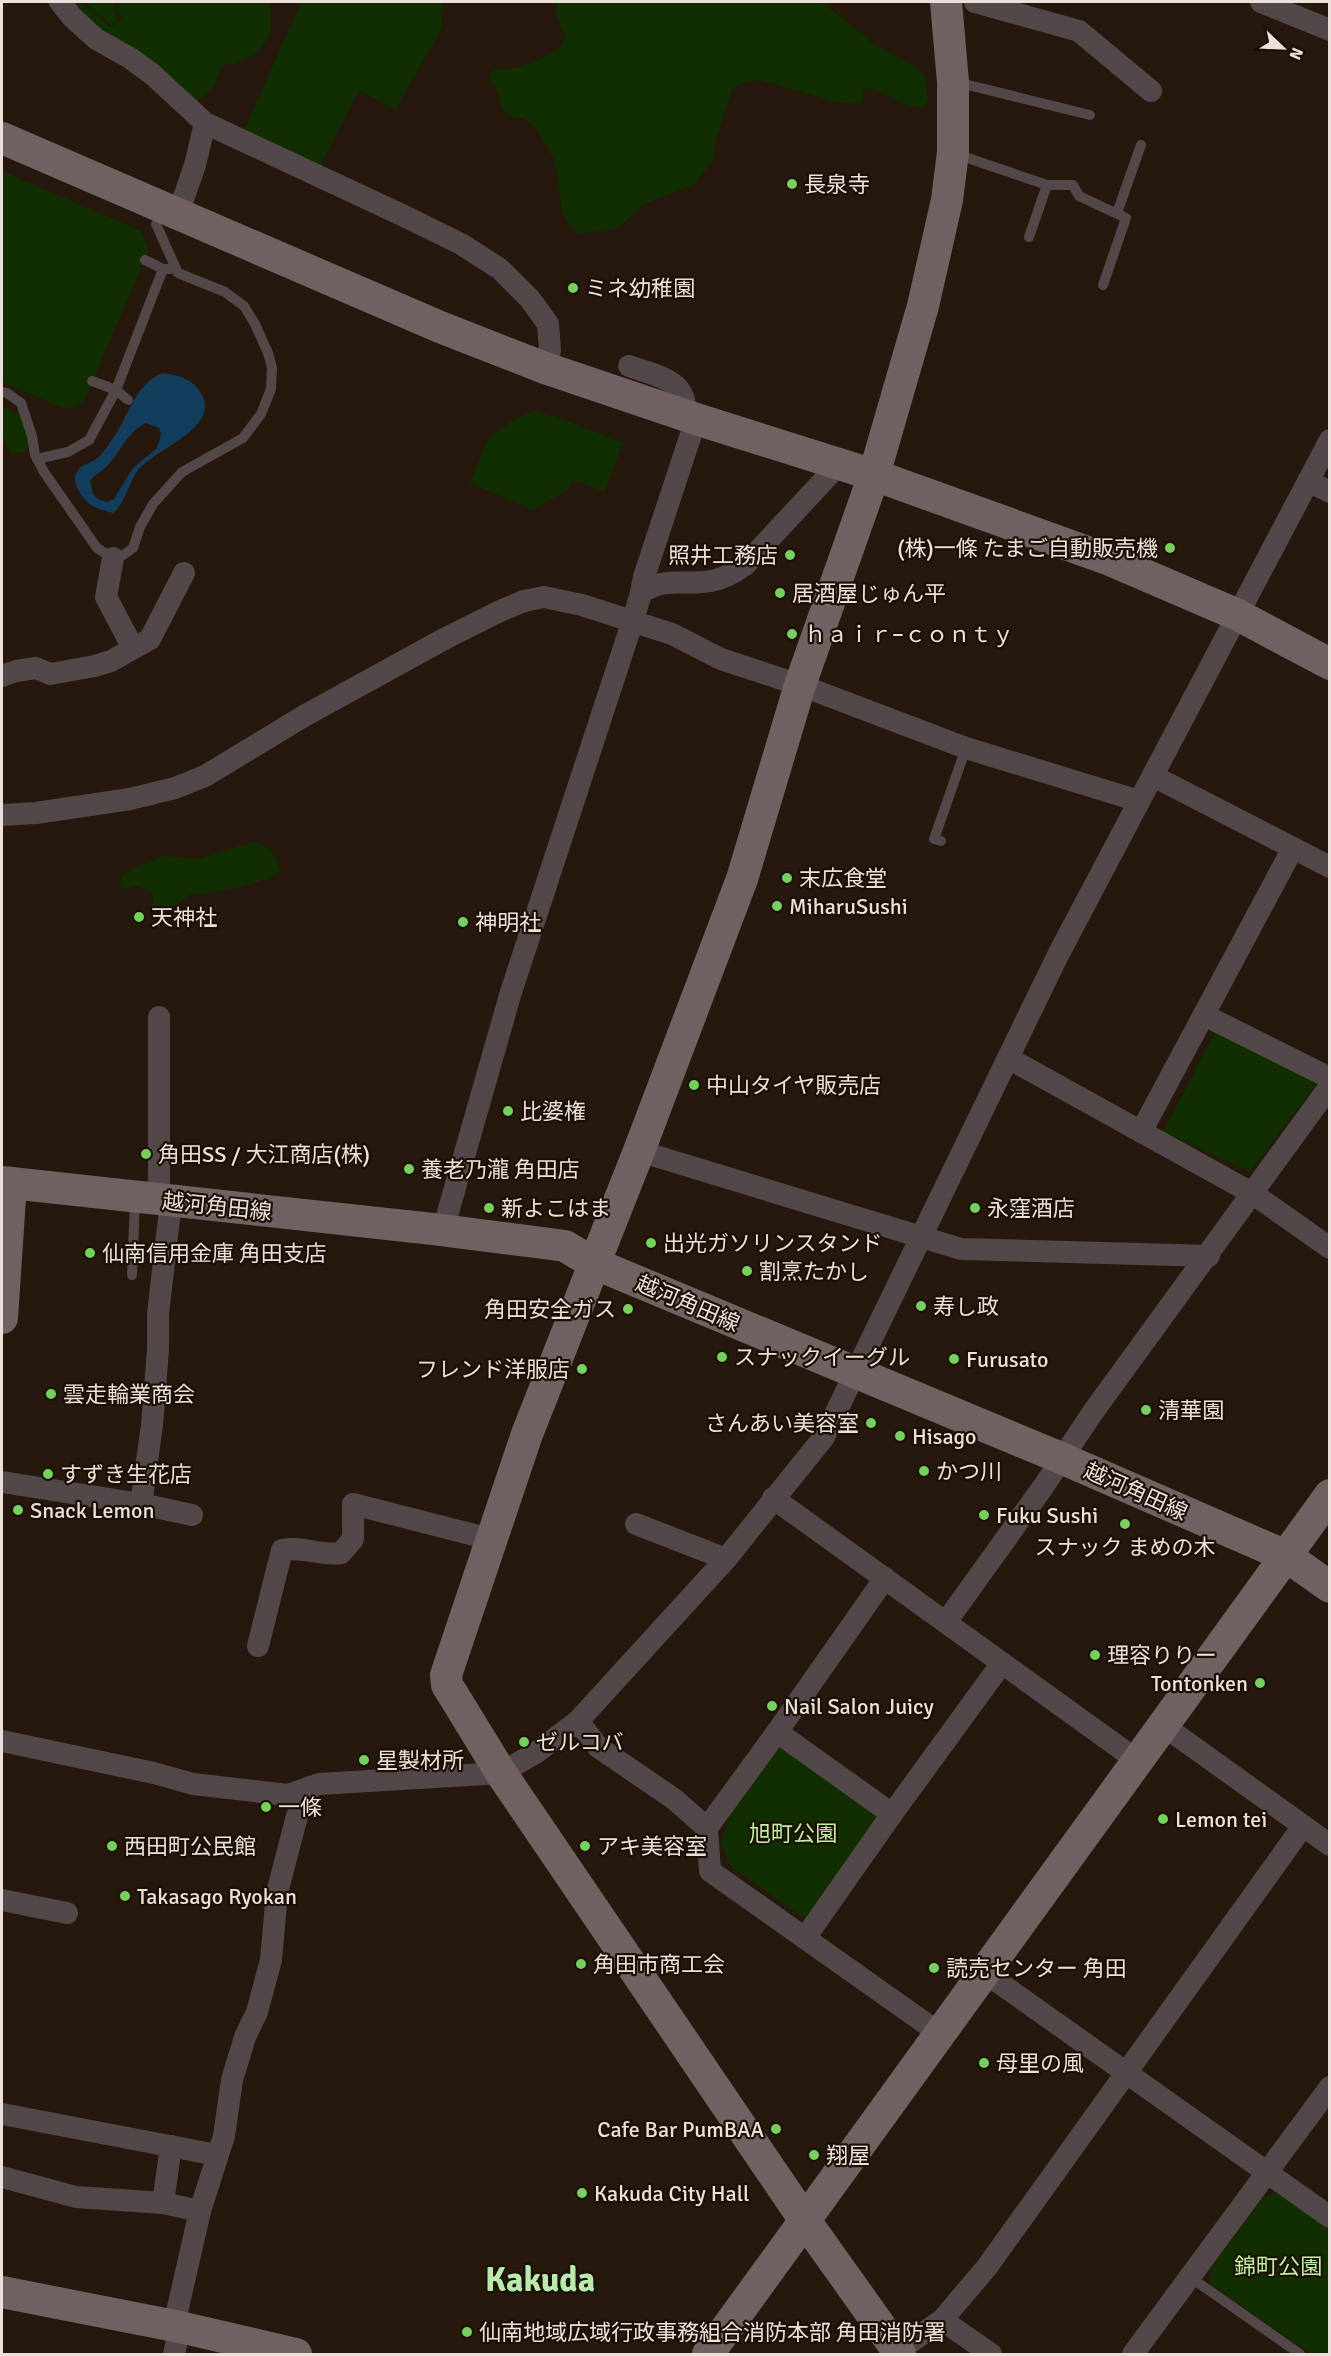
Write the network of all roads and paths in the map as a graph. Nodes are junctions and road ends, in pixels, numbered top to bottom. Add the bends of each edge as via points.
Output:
1 (60, 2) edge
2 (946, 2) edge
3 (975, 2) edge
4 (1262, 2) edge
5 (1329, 30) edge
6 (953, 82) junction
7 (1151, 91) dead end
8 (1089, 115) dead end
9 (205, 123) junction
10 (2, 138) edge
11 (1141, 145) dead end
12 (953, 153) junction
13 (1047, 185) junction
14 (1117, 213) junction
15 (167, 219) junction
16 (1029, 237) dead end
17 (145, 260) dead end
18 (175, 268) junction
19 (163, 269) junction
20 (1103, 285) dead end
21 (629, 366) dead end
22 (545, 368) junction
23 (93, 381) dead end
24 (116, 390) junction
25 (2, 392) edge
26 (128, 400) dead end
27 (690, 417) junction
28 (1329, 440) edge
29 (37, 459) junction
30 (840, 464) junction
31 (874, 475) junction
32 (1308, 481) junction
33 (1329, 492) edge
34 (113, 558) junction
35 (184, 573) dead end
36 (641, 593) junction
37 (1238, 615) junction
38 (633, 620) junction
39 (133, 648) junction
40 (1329, 664) edge
41 (2, 676) edge
42 (800, 685) junction
43 (966, 748) junction
44 (1153, 776) junction
45 (1139, 801) junction
46 (2, 815) edge
47 (941, 842) dead end
48 (1293, 848) junction
49 (1329, 867) edge
50 (1204, 1014) junction
51 (159, 1017) dead end
52 (1008, 1058) junction
53 (1329, 1078) edge
54 (1329, 1086) edge
55 (1141, 1132) junction
56 (639, 1151) junction
57 (6, 1183) edge
58 (1252, 1192) junction
59 (155, 1199) junction
60 (443, 1230) junction
61 (923, 1236) junction
62 (1329, 1248) edge
63 (1209, 1256) junction
64 (593, 1263) junction
65 (132, 1275) dead end
66 (2, 1318) edge
67 (856, 1373) junction
68 (1060, 1458) junction
69 (2, 1482) edge
70 (1329, 1496) edge
71 (773, 1498) junction
72 (141, 1504) junction
73 (192, 1515) dead end
74 (636, 1524) dead end
75 (490, 1539) junction
76 (1286, 1556) junction
77 (726, 1559) junction
78 (885, 1578) junction
79 (1329, 1587) edge
80 (946, 1622) junction
81 (258, 1646) dead end
82 (1002, 1663) junction
83 (578, 1721) junction
84 (1164, 1726) junction
85 (777, 1732) junction
86 (2, 1741) edge
87 (1138, 1761) junction
88 (501, 1773) junction
89 (310, 1787) junction
90 (892, 1814) junction
91 (1303, 1826) junction
92 (707, 1828) junction
93 (1329, 1845) edge
94 (2, 1900) edge
95 (67, 1913) dead end
96 (805, 1938) junction
97 (984, 1972) junction
98 (939, 2033) junction
99 (1127, 2073) junction
100 (1329, 2087) edge
101 (2, 2114) edge
102 (171, 2145) junction
103 (217, 2155) junction
104 (1267, 2173) junction
105 (2, 2177) edge
106 (163, 2203) junction
107 (200, 2211) junction
108 (1329, 2217) edge
109 (806, 2222) junction
110 (1190, 2277) junction
111 (2, 2292) edge
112 (942, 2320) junction
113 (176, 2336) edge
114 (899, 2353) edge
115 (296, 2355) edge
116 (708, 2355) edge
117 (991, 2355) edge
118 (1133, 2355) edge
119 (1300, 2355) edge

1 - 9 street via 96,39 152,74
2 - 6 street
3 - 7 street via 1079,31
4 - 5 street
6 - 8 lane
6 - 12 street
9 - 15 street via 195,165
9 - 22 street via 461,244 500,269 548,324 550,350
10 - 15 street
11 - 14 lane
12 - 13 lane
12 - 31 street via 947,200 923,306
13 - 14 lane via 1073,185 1079,196
13 - 16 lane
14 - 20 lane via 1126,218
15 - 18 lane
15 - 22 street
17 - 19 lane
18 - 19 lane
18 - 34 lane via 178,273 225,292 244,306 268,352 271,389 261,414 243,438 182,472 153,504 133,548
19 - 24 lane
21 - 27 street via 681,389
22 - 27 street
23 - 24 lane
24 - 26 lane
24 - 29 lane via 89,440 68,452
25 - 29 lane via 21,403
27 - 30 street
27 - 36 street
28 - 32 street
29 - 34 lane via 96,548
30 - 31 street
30 - 36 street via 732,574 710,581 652,585
31 - 37 street via 1110,560
31 - 42 street
32 - 33 street
32 - 37 street
34 - 39 street via 106,597
35 - 39 street via 150,639
36 - 38 street
37 - 40 street
37 - 44 street
38 - 42 street via 672,633 721,659
38 - 46 street via 544,597 524,601 446,638 205,776 130,799
38 - 60 street via 511,992
39 - 41 street via 95,666 50,674 36,668
42 - 43 street
42 - 56 street via 742,879
43 - 45 street
43 - 47 lane via 934,839
44 - 45 street
44 - 48 street
45 - 52 street
48 - 49 street
48 - 50 street
50 - 53 street
50 - 55 street
51 - 59 street
52 - 55 street
52 - 61 street
54 - 58 street
55 - 58 street
56 - 61 street
56 - 64 street
57 - 59 street, 越河角田線
57 - 66 street
58 - 62 street
58 - 63 street
59 - 60 street, 越河角田線
59 - 65 lane
59 - 72 street via 158,1350
60 - 64 street, 越河角田線 via 564,1246
61 - 63 street via 961,1249
61 - 67 street
63 - 68 street
64 - 67 street, 越河角田線
64 - 75 street
67 - 68 street, 越河角田線
67 - 71 street via 824,1437
68 - 76 street, 越河角田線
68 - 80 street
69 - 72 street
70 - 76 street
71 - 77 street
71 - 78 street
72 - 73 street
74 - 77 street
75 - 81 street via 353,1504 353,1539 341,1553 282,1550
75 - 88 street via 446,1675 452,1694
76 - 79 street, 越河角田線
76 - 84 street
77 - 83 street
78 - 80 street
78 - 85 street
80 - 82 street
82 - 87 street
82 - 90 street
83 - 88 street
83 - 92 street via 598,1747 674,1799
84 - 87 street
84 - 91 street
85 - 90 street
85 - 92 street
86 - 89 street via 193,1784 288,1795
87 - 97 street
88 - 89 street
88 - 109 street
89 - 103 street via 297,1816 277,1893 271,1960 232,2080 224,2136
90 - 96 street
91 - 93 street
91 - 99 street
92 - 96 street via 710,1871
94 - 95 street
96 - 98 street
97 - 98 street
97 - 99 street
98 - 109 street
99 - 104 street
99 - 112 street via 987,2267
100 - 104 street
101 - 102 street
102 - 103 street
102 - 106 street
103 - 107 street
104 - 108 street
104 - 110 street
105 - 106 street via 76,2197
106 - 107 street
107 - 113 street
109 - 114 street
109 - 116 street
110 - 118 street
110 - 119 lane
111 - 113 street
112 - 114 street
112 - 117 street
113 - 115 street

